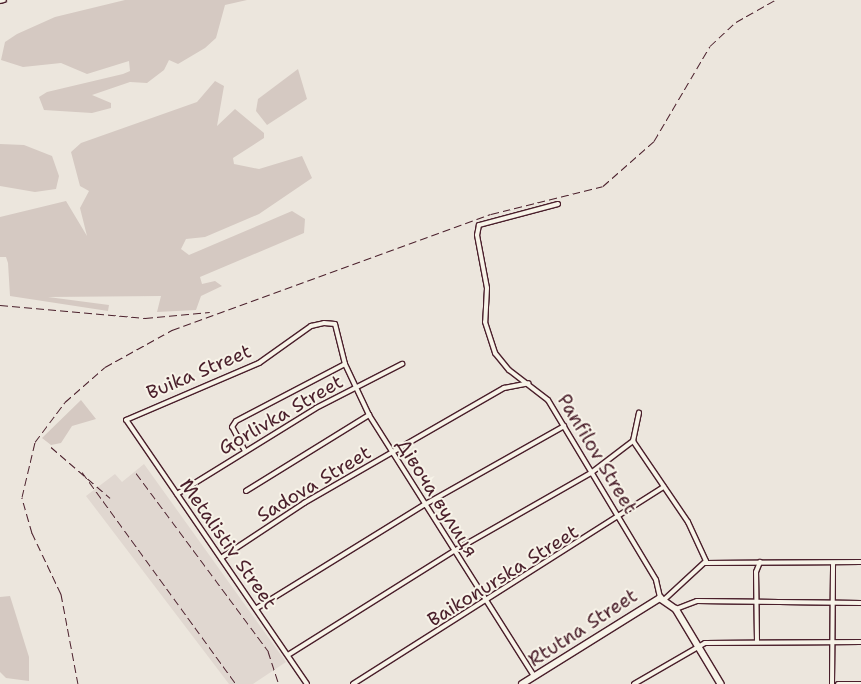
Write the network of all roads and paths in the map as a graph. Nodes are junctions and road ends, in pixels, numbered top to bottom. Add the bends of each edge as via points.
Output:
1 (4, 0) edge
2 (0, 1) edge
3 (558, 204) dead end
4 (335, 324) joint
5 (345, 364) junction
6 (402, 364) dead end
7 (529, 383) junction
8 (356, 387) junction
9 (639, 413) dead end
10 (369, 415) junction
11 (126, 420) joint
12 (564, 426) junction
13 (633, 441) junction
14 (245, 451) junction
15 (393, 452) junction
16 (591, 473) junction
17 (664, 487) junction
18 (246, 491) dead end
19 (177, 494) junction
20 (424, 505) junction
21 (619, 519) junction
22 (454, 552) junction
23 (221, 558) junction
24 (706, 562) junction
25 (760, 562) junction
26 (861, 562) edge
27 (833, 563) junction
28 (662, 598) junction
29 (486, 603) junction
30 (757, 603) junction
31 (833, 603) junction
32 (861, 603) edge
33 (257, 608) junction
34 (676, 609) junction
35 (757, 641) junction
36 (832, 642) junction
37 (861, 642) edge
38 (698, 646) junction
39 (288, 655) junction
40 (534, 676) junction
41 (307, 684) edge
42 (353, 684) edge
43 (522, 684) edge
44 (634, 684) edge
45 (721, 684) edge
46 (832, 684) edge
47 (838, 684) edge
48 (861, 684) edge

1 - 2 street
3 - 7 street, Panfilov Street via 479,225 477,235 488,288 485,322 495,353 509,370
4 - 5 street, Дівоча вулиця
4 - 11 street, Buika Street via 311,326 258,363
5 - 8 street, Дівоча вулиця
5 - 14 street via 236,421 232,427
6 - 8 street, Gorlivka Street
7 - 12 street, Panfilov Street via 548,400
7 - 15 street, Sadova Street via 504,388
8 - 10 street, Дівоча вулиця
8 - 14 street, Gorlivka Street
9 - 13 street
10 - 15 street, Дівоча вулиця
10 - 18 street
11 - 19 street, Metalistiv Street
12 - 16 street, Panfilov Street
12 - 20 street
13 - 16 street
13 - 17 street
14 - 19 street, Gorlivka Street
15 - 20 street, Дівоча вулиця
15 - 23 street, Sadova Street via 304,503
16 - 21 street, Panfilov Street
16 - 22 street
17 - 21 street, Baikonurska Street
17 - 24 street
19 - 23 street, Metalistiv Street
20 - 22 street, Дівоча вулиця
20 - 33 street
21 - 28 street, Panfilov Street via 656,580
21 - 29 street, Baikonurska Street
22 - 29 street, Дівоча вулиця
22 - 39 street
23 - 33 street, Metalistiv Street
24 - 25 street
24 - 28 street
25 - 27 street
25 - 30 street
26 - 27 street
27 - 31 street
28 - 34 main road
28 - 40 main road, Rtutna Street
29 - 40 street, Дівоча вулиця
29 - 42 street, Baikonurska Street
30 - 31 street
30 - 34 street via 697,601
30 - 35 street
31 - 32 street
31 - 36 street
33 - 39 street, Metalistiv Street
34 - 38 main road
35 - 36 street
35 - 38 street
36 - 37 street
36 - 46 street
38 - 44 street
38 - 45 main road
39 - 41 street, Metalistiv Street
40 - 43 main road, Rtutna Street
47 - 48 street

